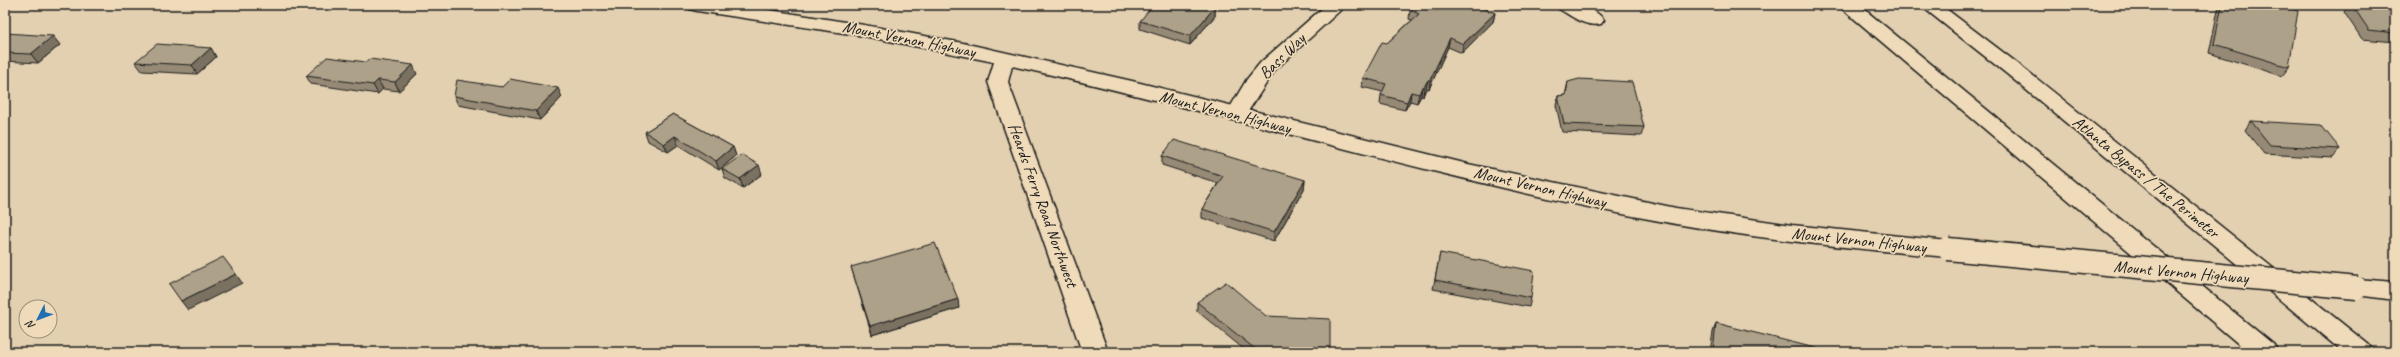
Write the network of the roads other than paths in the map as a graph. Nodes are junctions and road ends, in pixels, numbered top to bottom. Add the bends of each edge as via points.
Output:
1 (697, 5) edge
2 (1337, 5) edge
3 (1566, 5) edge
4 (1847, 5) edge
5 (1928, 5) edge
6 (1594, 20) dead end
7 (1006, 58) junction
8 (1236, 114) junction
9 (2395, 291) edge
10 (1095, 352) edge
11 (2265, 352) edge
12 (2360, 352) edge

1 - 7 main road, Mount Vernon Highway via 818,21
2 - 8 main road, Bass Way via 1268,66
3 - 6 main road
4 - 11 main road
5 - 12 main road, Atlanta Bypass / The Perimeter via 2020,75
7 - 8 main road, Mount Vernon Highway
7 - 10 main road, Heards Ferry Road Northwest via 998,82
8 - 9 main road, Mount Vernon Highway, bridge via 1637,210 1734,226

